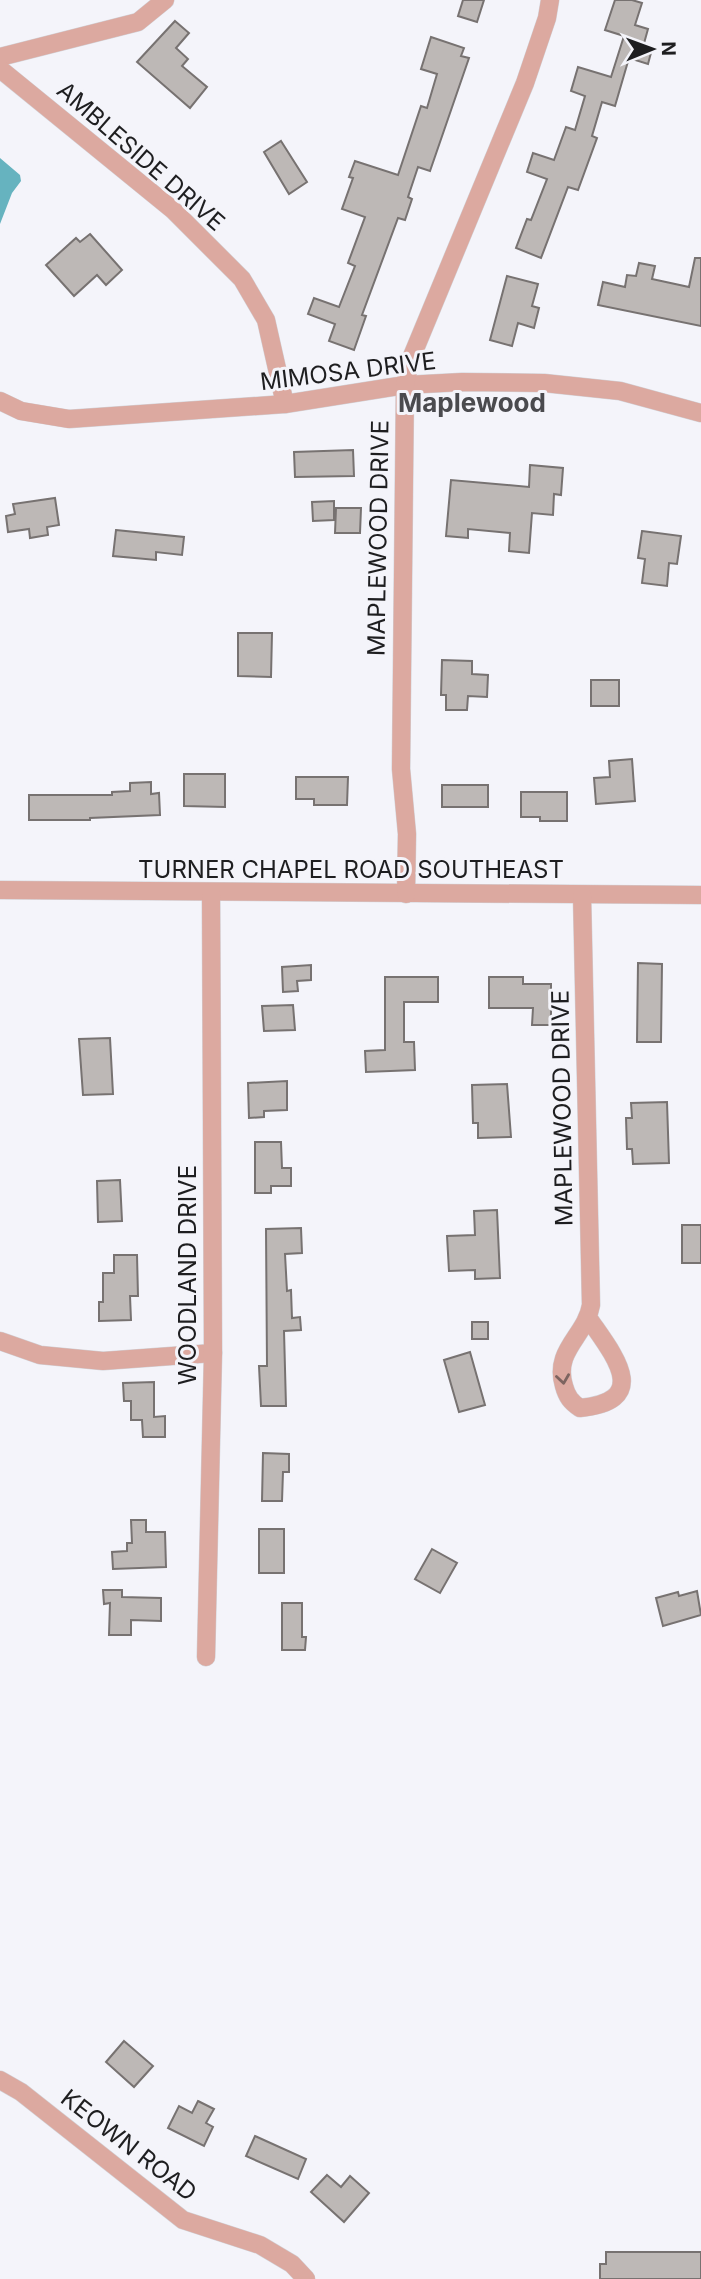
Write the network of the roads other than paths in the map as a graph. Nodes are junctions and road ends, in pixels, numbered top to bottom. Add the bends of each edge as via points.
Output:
1 (165, 0) edge
2 (550, 0) edge
3 (0, 57) edge
4 (0, 69) edge
5 (405, 385) junction
6 (0, 401) edge
7 (285, 404) junction
8 (701, 413) edge
9 (0, 890) edge
10 (211, 892) junction
11 (406, 894) junction
12 (582, 895) junction
13 (701, 895) edge
14 (589, 1319) junction
15 (0, 1341) edge
16 (213, 1353) junction
17 (206, 1657) dead end
18 (0, 2080) edge
19 (306, 2279) edge

1 - 3 street via 138,22
2 - 5 street, MAPLEWOOD DRIVE via 525,83 410,361
4 - 7 street, AMBLESIDE DRIVE via 173,210 242,279 266,320
5 - 7 street, MIMOSA DRIVE
5 - 8 street, MIMOSA DRIVE via 565,384 620,391
5 - 11 street, MAPLEWOOD DRIVE via 401,769
6 - 7 street, MIMOSA DRIVE via 21,411 69,419
9 - 10 street, TURNER CHAPEL ROAD SOUTHEAST
10 - 11 street, TURNER CHAPEL ROAD SOUTHEAST
10 - 16 street, WOODLAND DRIVE
11 - 12 street, TURNER CHAPEL ROAD SOUTHEAST
12 - 13 street, TURNER CHAPEL ROAD SOUTHEAST
12 - 14 street, MAPLEWOOD DRIVE
14 -> 14 street via 564,1354 562,1365 565,1390 580,1408 608,1401 622,1384 621,1368
15 - 16 street via 40,1355 103,1361
16 - 17 street, WOODLAND DRIVE
18 - 19 street, KEOWN ROAD via 183,2220 260,2245 292,2264

